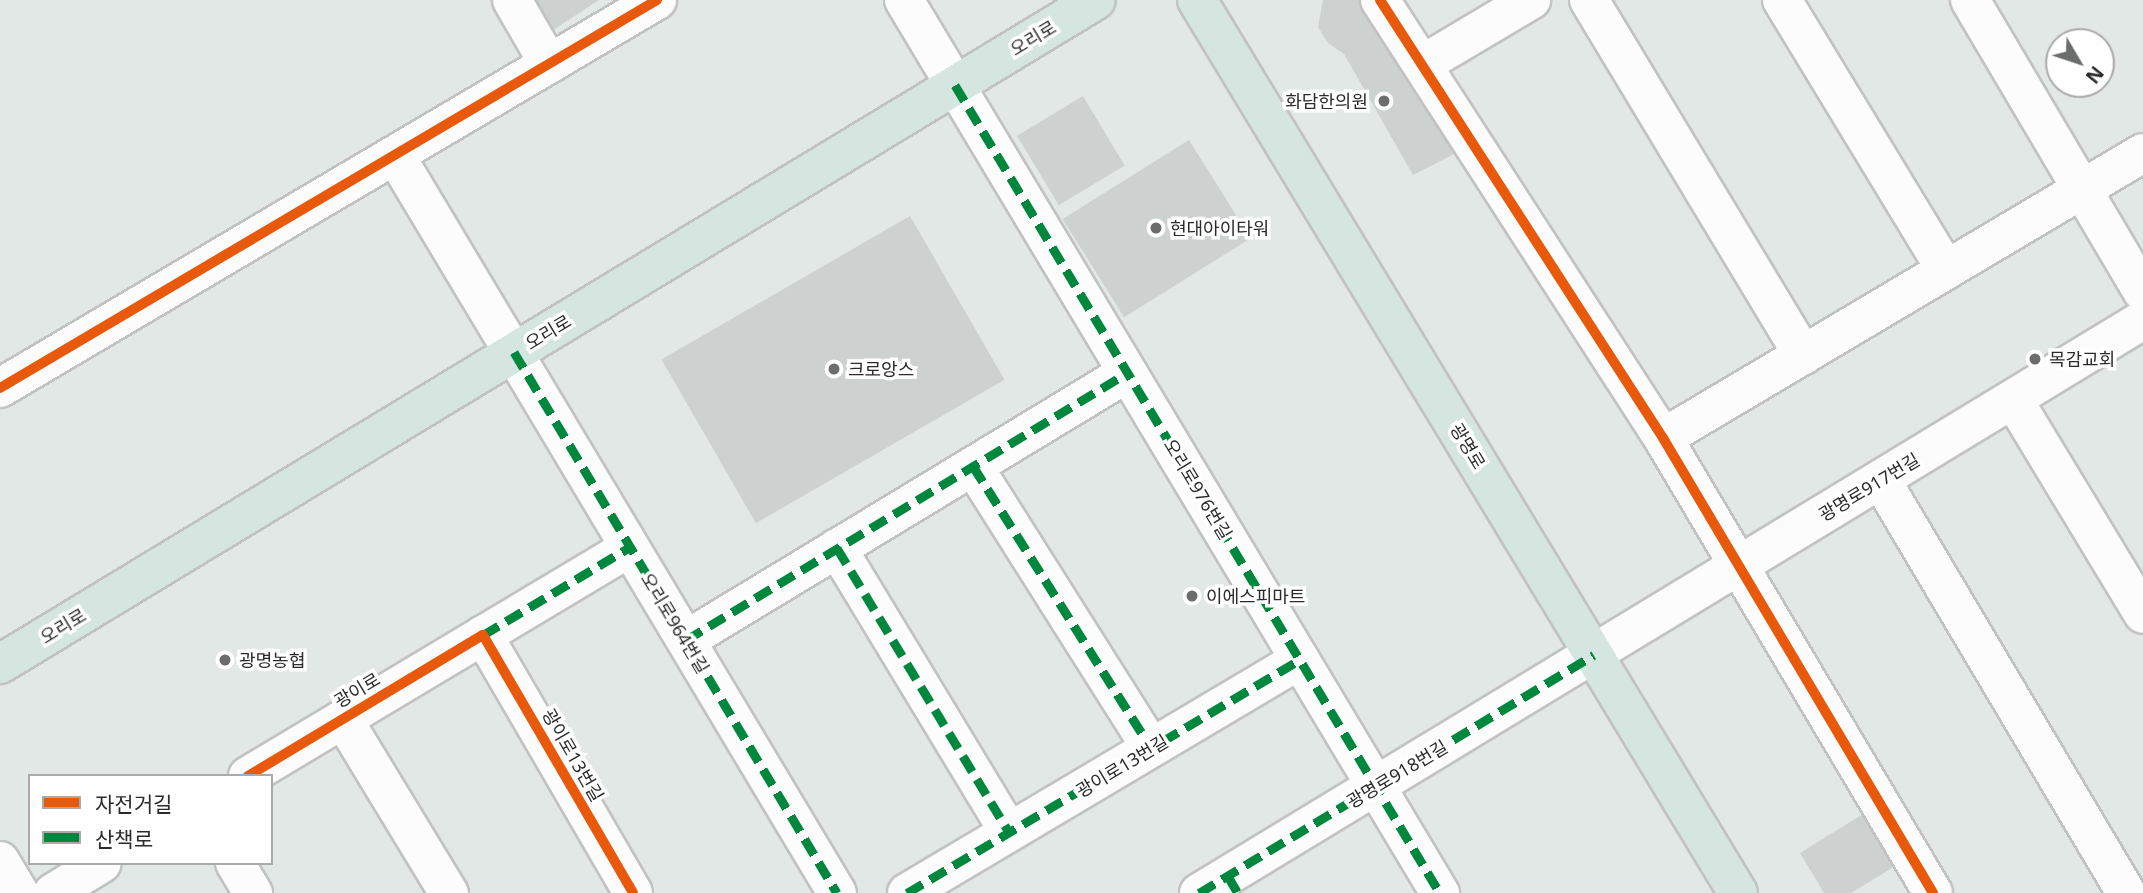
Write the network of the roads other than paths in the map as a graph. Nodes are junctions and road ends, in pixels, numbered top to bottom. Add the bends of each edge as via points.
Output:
1 (512, 0) edge
2 (657, 0) edge
3 (904, 0) edge
4 (1096, 0) edge
5 (1197, 0) edge
6 (1380, 0) edge
7 (1531, 0) edge
8 (1589, 0) edge
9 (1782, 0) edge
10 (1970, 0) edge
11 (549, 64) junction
12 (1423, 64) junction
13 (955, 85) junction
14 (2143, 153) edge
15 (395, 155) junction
16 (2082, 189) junction
17 (1947, 270) junction
18 (2143, 292) edge
19 (2143, 320) edge
20 (514, 352) junction
21 (1803, 355) junction
22 (1127, 373) junction
23 (0, 388) edge
24 (2013, 399) junction
25 (1662, 438) junction
26 (974, 466) junction
27 (1881, 480) junction
28 (630, 547) junction
29 (837, 548) junction
30 (1740, 566) junction
31 (2143, 614) edge
32 (484, 635) junction
33 (686, 640) junction
34 (1594, 655) junction
35 (1300, 660) junction
36 (0, 664) edge
37 (343, 719) junction
38 (1151, 748) junction
39 (251, 774) edge
40 (1376, 786) junction
41 (1009, 832) junction
42 (0, 861) edge
43 (99, 865) edge
44 (236, 865) edge
45 (1222, 887) edge
46 (19, 893) edge
47 (53, 893) edge
48 (253, 893) edge
49 (449, 893) edge
50 (633, 893) edge
51 (837, 893) edge
52 (907, 893) edge
53 (1440, 893) edge
54 (1738, 893) edge
55 (1933, 893) edge
56 (2126, 893) edge

1 - 11 street
2 - 11 street
3 - 13 street, 오리로976번길
4 - 13 main road, 오리로
5 - 34 main road, 광명로
6 - 12 street
7 - 12 street
8 - 21 street
9 - 17 street
10 - 16 street
11 - 15 street
12 - 25 street
13 - 20 main road, 오리로
13 - 22 street, 오리로976번길
14 - 16 street
15 - 20 street, 오리로964번길
15 - 23 street
16 - 17 street
16 - 18 street
17 - 21 street
19 - 24 street, 광명로917번길
20 - 28 street, 오리로964번길
20 - 36 main road, 오리로
21 - 25 street
22 - 26 street
22 - 35 street, 오리로976번길
24 - 27 street, 광명로917번길
24 - 31 street
25 - 30 street
26 - 29 street
26 - 38 street
27 - 30 street, 광명로917번길
27 - 56 street
28 - 32 street, 광이로
28 - 33 street, 오리로964번길
29 - 33 street
29 - 41 street
30 - 34 street, 광명로917번길
30 - 55 street
32 - 37 street, 광이로
32 - 50 street, 광이로13번길
33 - 51 street, 오리로964번길
34 - 40 street, 광명로918번길
34 - 54 main road, 광명로
35 - 38 street, 광이로13번길
35 - 40 street, 오리로976번길
37 - 39 street, 광이로
37 - 49 street
38 - 41 street, 광이로13번길
40 - 45 street, 광명로918번길
40 - 53 street, 오리로976번길
41 - 52 street, 광이로13번길
42 - 46 street
43 - 47 street
44 - 48 street

